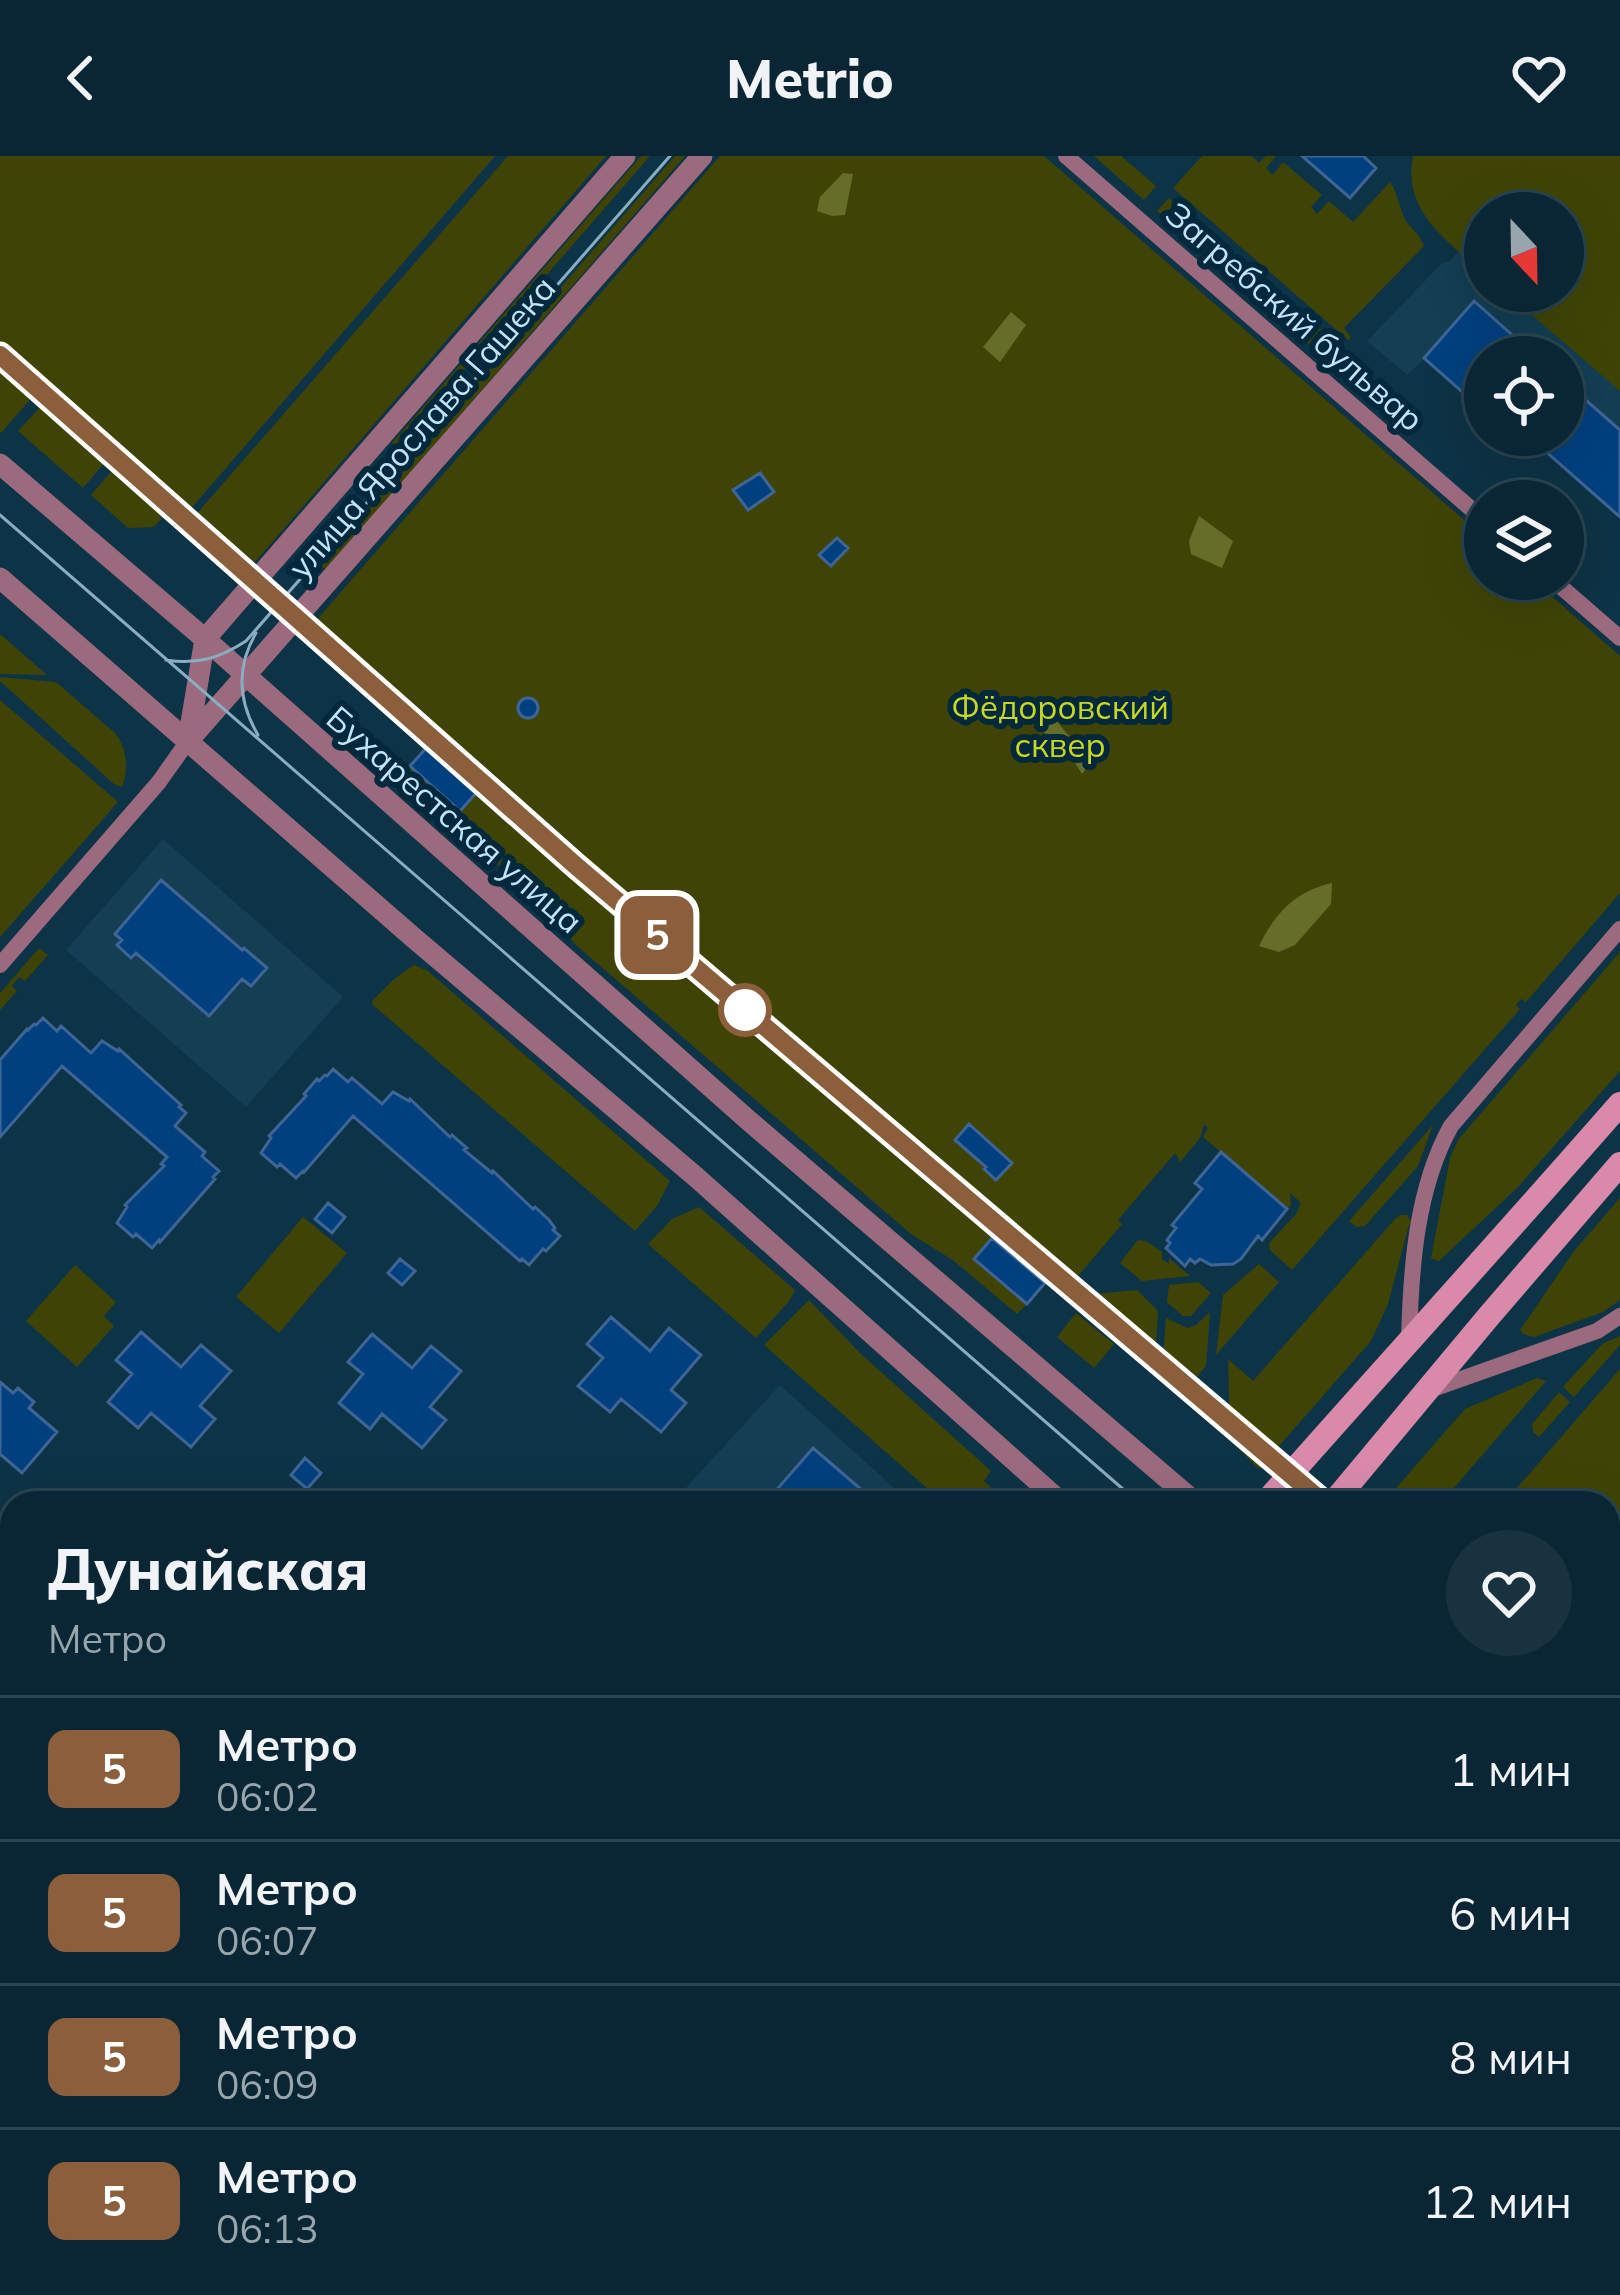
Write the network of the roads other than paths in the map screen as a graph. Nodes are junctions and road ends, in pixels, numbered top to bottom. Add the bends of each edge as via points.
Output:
1 (625, 156) edge
2 (702, 156) edge
3 (1066, 156) edge
4 (0, 464) edge
5 (1464, 503) edge
6 (0, 578) edge
7 (1576, 600) edge
8 (1620, 638) edge
9 (205, 639) junction
10 (245, 676) junction
11 (188, 741) junction
12 (1620, 929) edge
13 (0, 965) edge
14 (1620, 1104) edge
15 (1620, 1164) edge
16 (1620, 1316) edge
17 (1409, 1339) junction
18 (1429, 1390) junction
19 (1049, 1491) edge
20 (1182, 1491) edge
21 (1276, 1491) edge
22 (1343, 1491) edge

1 - 9 street, улица Ярослава Гашека
2 - 10 street, улица Ярослава Гашека
3 - 5 street, Загребский бульвар
4 - 9 street, Бухарестская улица
6 - 11 street
7 - 8 street
9 - 10 street, Бухарестская улица
9 - 11 street, улица Ярослава Гашека
10 - 11 street, улица Ярослава Гашека
10 - 20 street, Бухарестская улица
11 - 13 street, улица Ярослава Гашека
11 - 19 street
12 - 17 street via 1438,1150 1411,1281
14 - 17 main road
15 - 18 main road
16 - 18 street via 1598,1331
17 - 21 main road
18 - 22 main road

